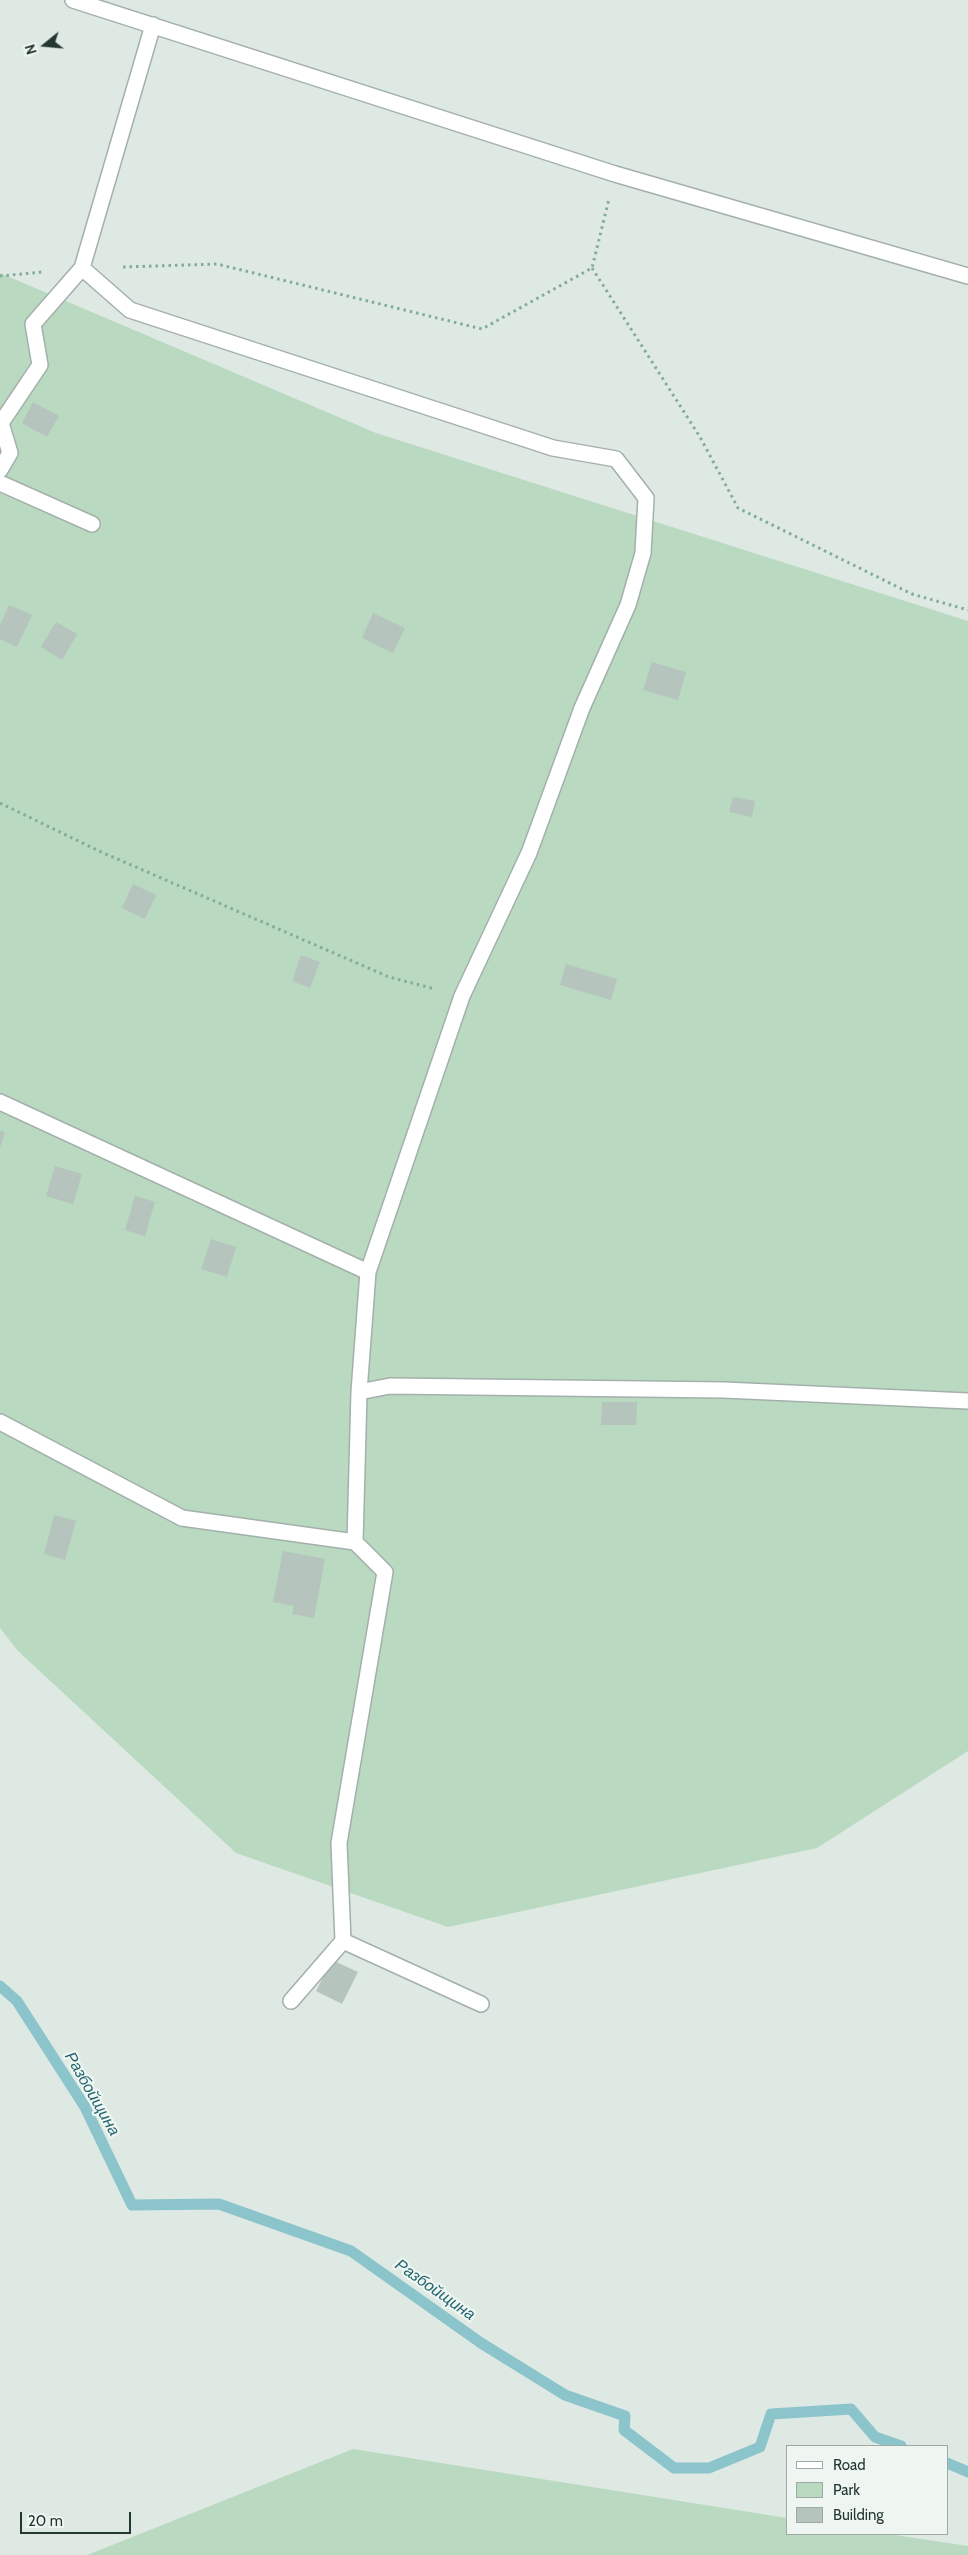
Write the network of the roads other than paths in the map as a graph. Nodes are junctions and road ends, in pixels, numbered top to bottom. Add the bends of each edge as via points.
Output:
1 (72, 0) edge
2 (154, 25) junction
3 (82, 268) junction
4 (968, 276) edge
5 (0, 470) edge
6 (0, 483) edge
7 (92, 524) dead end
8 (0, 1102) edge
9 (368, 1272) junction
10 (358, 1392) junction
11 (968, 1402) edge
12 (0, 1422) edge
13 (355, 1542) junction
14 (343, 1941) junction
15 (291, 2001) dead end
16 (481, 2004) dead end

1 - 2 street
2 - 3 street
2 - 4 street via 615,174
3 - 5 street via 33,324 40,365 1,423 10,453
3 - 9 street via 130,310 553,448 616,459 646,498 643,553 628,605 582,708 528,853 462,996
6 - 7 street
8 - 9 street
9 - 10 street
10 - 11 street via 390,1386 724,1390
10 - 13 street
12 - 13 street via 182,1518
13 - 14 street via 385,1572 339,1843
14 - 15 street
14 - 16 street

